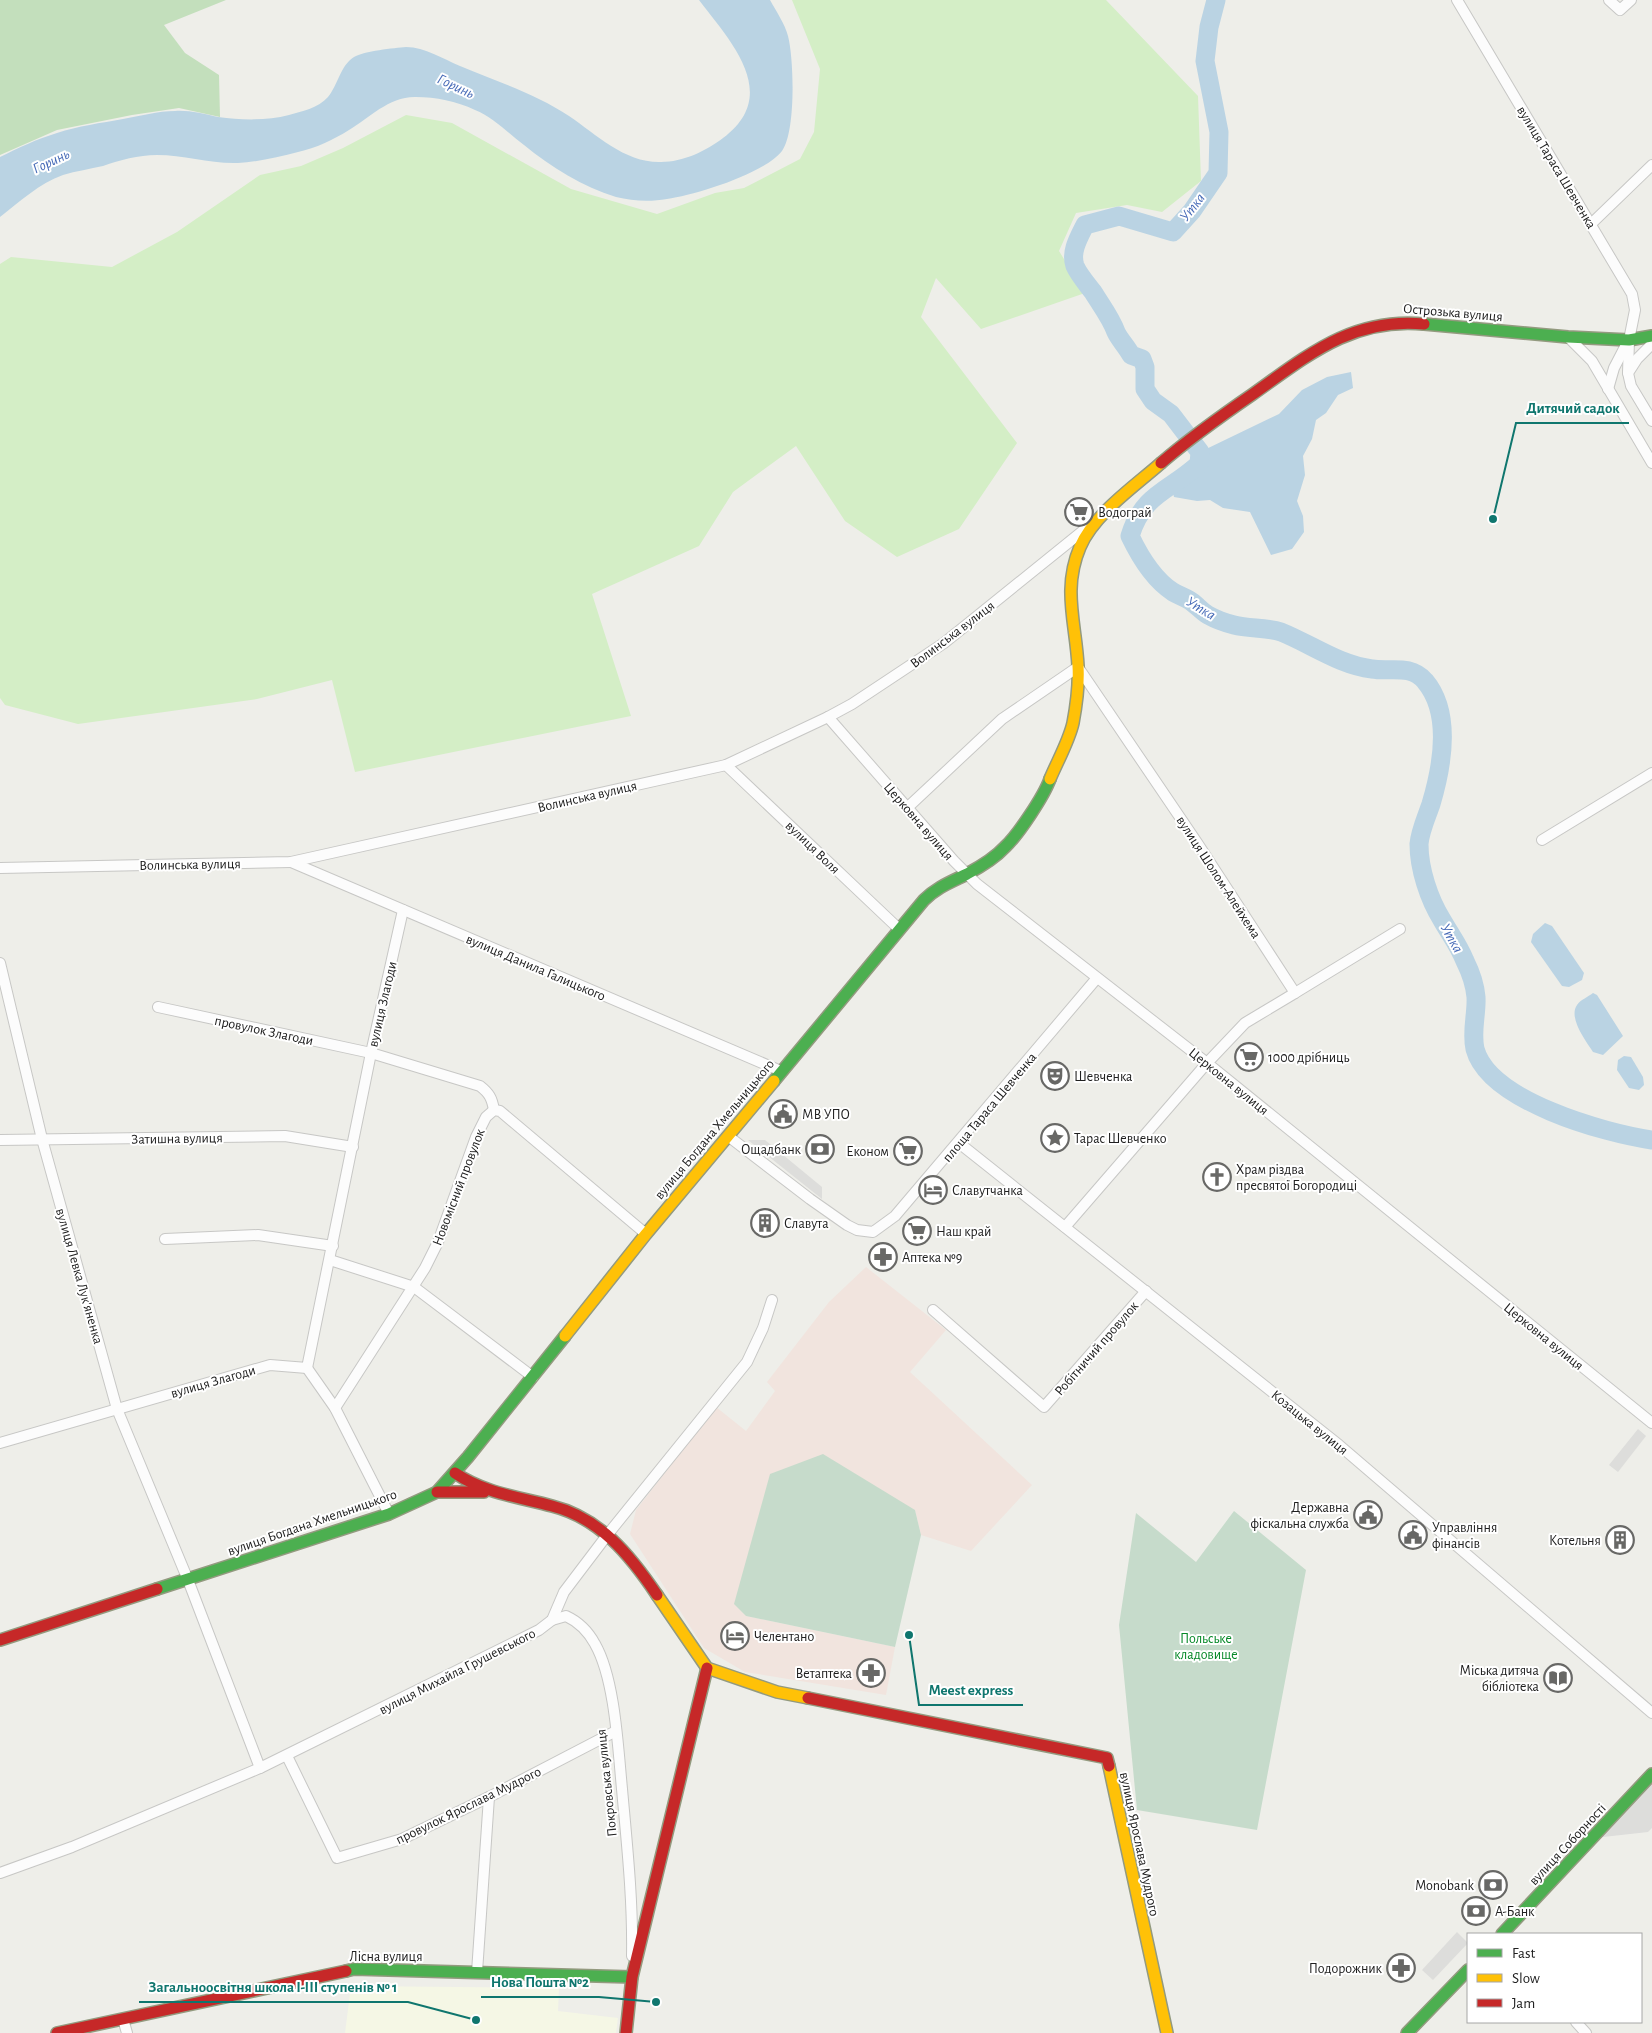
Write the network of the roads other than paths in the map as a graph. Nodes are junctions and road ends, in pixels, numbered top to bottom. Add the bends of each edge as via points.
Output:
1 (1457, 0) edge
2 (1609, 0) edge
3 (1631, 0) edge
4 (1652, 165) edge
5 (1592, 224) junction
6 (1652, 336) edge
7 (1568, 337) junction
8 (1629, 340) junction
9 (1652, 344) edge
10 (1628, 373) junction
11 (1608, 389) junction
12 (1218, 418) joint
13 (1652, 421) edge
14 (1652, 462) edge
15 (1101, 516) junction
16 (1078, 667) junction
17 (828, 717) junction
18 (726, 765) junction
19 (1652, 773) edge
20 (907, 808) junction
21 (1542, 840) dead end
22 (291, 862) junction
23 (0, 868) edge
24 (967, 874) junction
25 (403, 910) junction
26 (899, 929) junction
27 (1400, 929) dead end
28 (0, 962) edge
29 (1097, 978) junction
30 (1295, 993) junction
31 (5, 1002) edge
32 (158, 1006) dead end
33 (371, 1053) junction
34 (1206, 1063) junction
35 (781, 1071) junction
36 (494, 1110) junction
37 (728, 1136) junction
38 (42, 1139) junction
39 (0, 1140) edge
40 (958, 1142) junction
41 (353, 1147) junction
42 (1065, 1227) junction
43 (646, 1234) junction
44 (165, 1239) dead end
45 (333, 1246) junction
46 (330, 1260) junction
47 (414, 1287) junction
48 (1146, 1291) junction
49 (772, 1300) dead end
50 (933, 1310) dead end
51 (307, 1368) junction
52 (533, 1376) junction
53 (335, 1408) junction
54 (117, 1409) junction
55 (1652, 1423) edge
56 (0, 1443) edge
57 (468, 1458) junction
58 (455, 1473) junction
59 (438, 1492) junction
60 (495, 1492) junction
61 (389, 1514) junction
62 (608, 1534) junction
63 (188, 1580) junction
64 (552, 1620) junction
65 (0, 1640) edge
66 (707, 1668) junction
67 (1652, 1713) edge
68 (616, 1731) junction
69 (287, 1756) junction
70 (260, 1768) junction
71 (1652, 1774) edge
72 (488, 1797) junction
73 (0, 1873) edge
74 (1503, 1933) edge
75 (1467, 1971) edge
76 (477, 1972) junction
77 (632, 1977) junction
78 (123, 2019) junction
79 (1577, 2023) edge
80 (58, 2033) edge
81 (127, 2033) edge
82 (626, 2033) edge
83 (1167, 2033) edge
84 (1407, 2033) edge
85 (1586, 2033) edge

1 - 5 street, вулиця Тараса Шевченка
2 - 3 street via 1620,10
4 - 5 street
5 - 8 street, вулиця Тараса Шевченка via 1632,294 1635,310
6 - 8 main road, Острозька вулиця
7 - 8 main road, Острозька вулиця
7 - 11 street via 1586,354
7 - 12 main road, Острозька вулиця via 1405,322 1360,328 1334,339
8 - 10 street
8 - 11 street via 1614,368
9 - 10 street
10 - 13 street via 1631,386
11 - 14 street
12 - 15 main road, вулиця Богдана Хмельницького via 1178,448
15 - 16 main road, вулиця Богдана Хмельницького via 1080,546 1072,577 1070,603
15 - 17 street, Волинська вулиця via 944,643
16 - 20 street via 1002,719
16 - 24 main road, вулиця Богдана Хмельницького via 1074,724 1046,790 1007,846
16 - 30 street, вулиця Шолом-Алейхема
17 - 18 street, Волинська вулиця
17 - 20 street, Церковна вулиця
18 - 22 street, Волинська вулиця
18 - 26 street, вулиця Воля
19 - 21 street
20 - 24 street, Церковна вулиця
22 - 23 street, Волинська вулиця
22 - 25 street, вулиця Данила Галицького
24 - 26 main road, вулиця Богдана Хмельницького via 932,892
24 - 29 street, Церковна вулиця
25 - 33 street, вулиця Злагоди
25 - 35 street, вулиця Данила Галицького
26 - 35 main road, вулиця Богдана Хмельницького
27 - 30 street
28 - 31 street, вулиця Левка Лукʼяненка
29 - 34 street, Церковна вулиця
29 - 40 street, площа Тараса Шевченка
30 - 34 street via 1245,1023
31 - 38 street, вулиця Левка Лукʼяненка
32 - 33 street, провулок Злагоди
33 - 36 street, провулок Злагоди via 480,1086 488,1092
33 - 41 street, вулиця Злагоди
34 - 42 street
34 - 55 street, Церковна вулиця
35 - 37 main road, вулиця Богдана Хмельницького
36 - 43 street via 500,1111
36 - 47 street, Новомісний провулок via 486,1117 476,1137 438,1242
37 - 40 street, площа Тараса Шевченка via 810,1199 865,1232 879,1230 895,1216
37 - 43 main road, вулиця Богдана Хмельницького
38 - 39 street, Затишна вулиця
38 - 41 street, Затишна вулиця via 285,1136
38 - 54 street, вулиця Левка Лукʼяненка
40 - 42 street, Козацька вулиця
41 - 45 street, вулиця Злагоди
42 - 48 street, Козацька вулиця
43 - 52 main road, вулиця Богдана Хмельницького
44 - 45 street via 258,1235
45 - 46 street, вулиця Злагоди
46 - 47 street
46 - 51 street, вулиця Злагоди
47 - 52 street
47 - 53 street, Новомісний провулок
48 - 50 street, Робітничий провулок via 1044,1407
48 - 67 street, Козацька вулиця via 1339,1444
49 - 62 street via 747,1362
51 - 53 street
51 - 54 street, вулиця Злагоди via 270,1365
52 - 57 main road, вулиця Богдана Хмельницького
53 - 61 street
54 - 56 street, вулиця Злагоди
54 - 63 street, вулиця Левка Лукʼяненка
57 - 58 main road, вулиця Богдана Хмельницького
57 - 60 main road via 475,1476
58 - 59 main road, вулиця Богдана Хмельницького
58 - 60 main road
59 - 60 main road
59 - 61 main road, вулиця Богдана Хмельницького
60 - 62 main road via 573,1513
61 - 63 main road, вулиця Богдана Хмельницького
62 - 64 street via 564,1592
62 - 66 main road via 637,1565
63 - 65 main road, вулиця Богдана Хмельницького
63 - 70 street, вулиця Левка Лукʼяненка
64 - 68 street, Покровська вулиця via 566,1616 577,1621 596,1644 609,1686
64 - 69 street, вулиця Михайла Грушевського via 539,1630
66 - 77 main road, Покровська вулиця
66 - 83 main road, вулиця Ярослава Мудрого via 777,1692 1107,1758
68 - 72 street, провулок Ярослава Мудрого
68 - 77 street, Покровська вулиця via 633,1914
69 - 70 street, вулиця Михайла Грушевського
69 - 72 street, провулок Ярослава Мудрого via 337,1858 402,1839
70 - 73 street, вулиця Михайла Грушевського via 72,1847
71 - 74 main road, вулиця Соборності
72 - 76 street
75 - 84 main road
76 - 77 main road, Лісна вулиця
76 - 78 main road, Лісна вулиця via 354,1969
77 - 82 main road, Покровська вулиця
78 - 80 main road, Лісна вулиця
78 - 81 street
79 - 85 street

